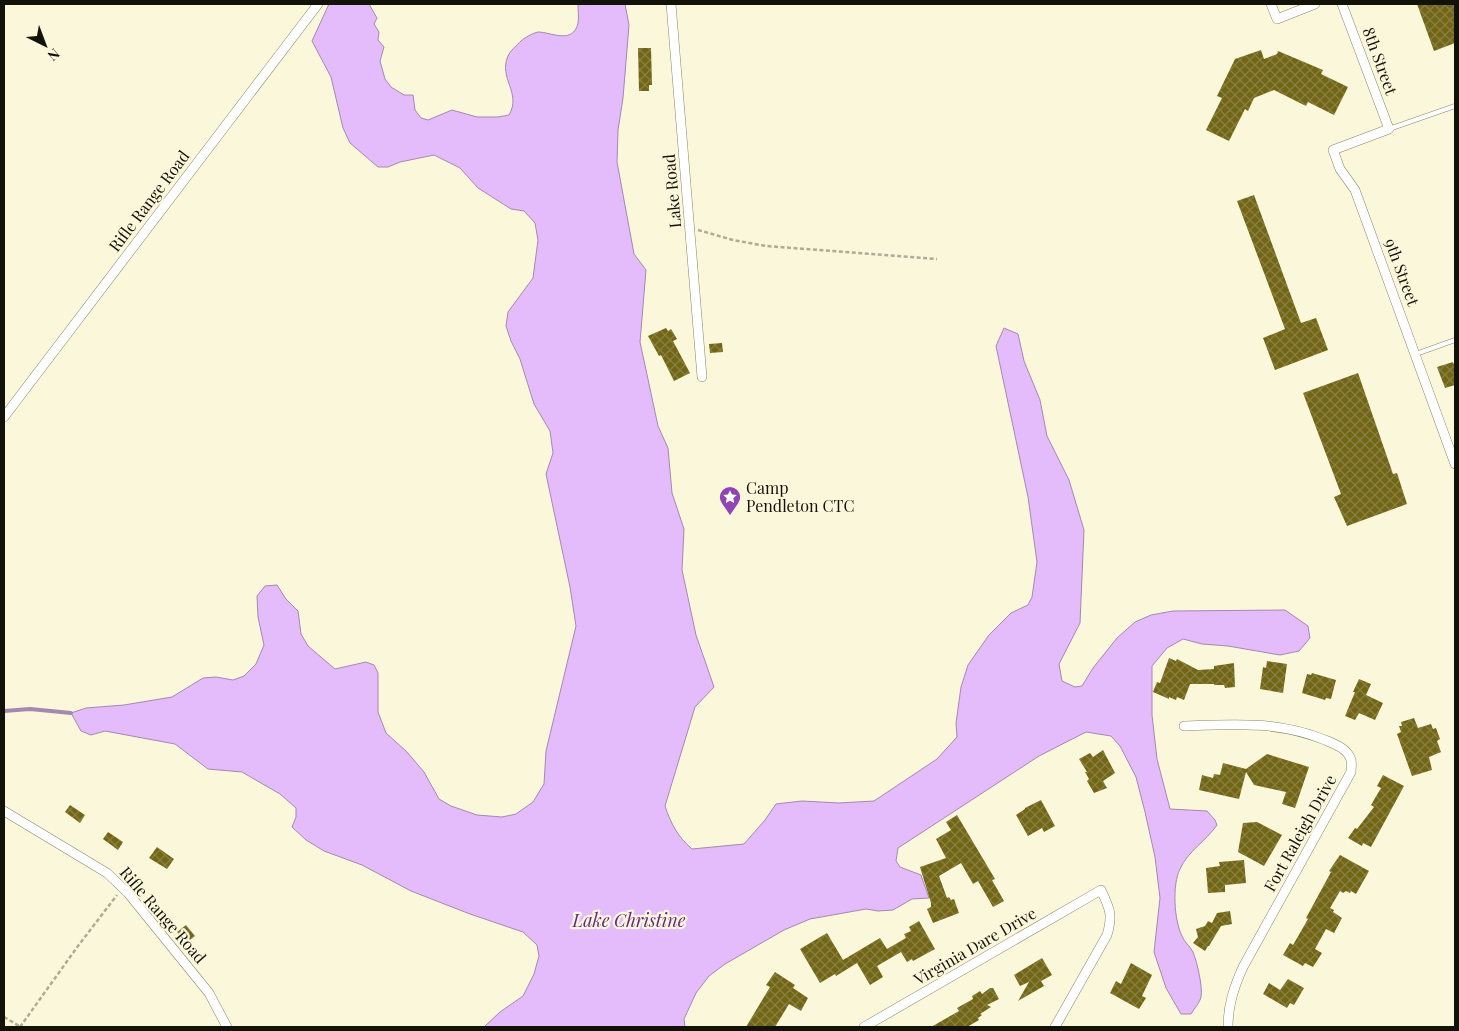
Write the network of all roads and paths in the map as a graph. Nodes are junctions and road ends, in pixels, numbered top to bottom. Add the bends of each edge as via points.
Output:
1 (318, 4) edge
2 (671, 4) edge
3 (1271, 4) edge
4 (1315, 4) edge
5 (1342, 4) edge
6 (1455, 106) edge
7 (1389, 129) junction
8 (690, 229) junction
9 (937, 259) dead end
10 (1455, 340) edge
11 (1416, 354) junction
12 (702, 377) dead end
13 (4, 417) edge
14 (1455, 464) edge
15 (1184, 726) dead end
16 (4, 811) edge
17 (122, 888) junction
18 (4, 1017) edge
19 (21, 1027) edge
20 (227, 1027) edge
21 (864, 1027) edge
22 (1055, 1027) edge
23 (1228, 1027) edge

1 - 13 street, Rifle Range Road
2 - 8 street, Lake Road
3 - 4 street via 1277,19
5 - 7 street, 8th Street
6 - 7 lane
7 - 11 street, 9th Street via 1333,150 1340,169 1355,190
8 - 9 path via 766,246
8 - 12 street, Lake Road
10 - 11 lane
11 - 14 street, 9th Street
15 - 23 street, Fort Raleigh Drive via 1240,723 1291,729 1337,745 1346,751 1351,761 1351,772 1243,967 1233,989
16 - 17 street, Rifle Range Road via 107,873
17 - 19 path
17 - 20 street, Rifle Range Road via 210,993
18 - 19 path
21 - 22 street, Virginia Dare Drive via 1102,890 1111,921

